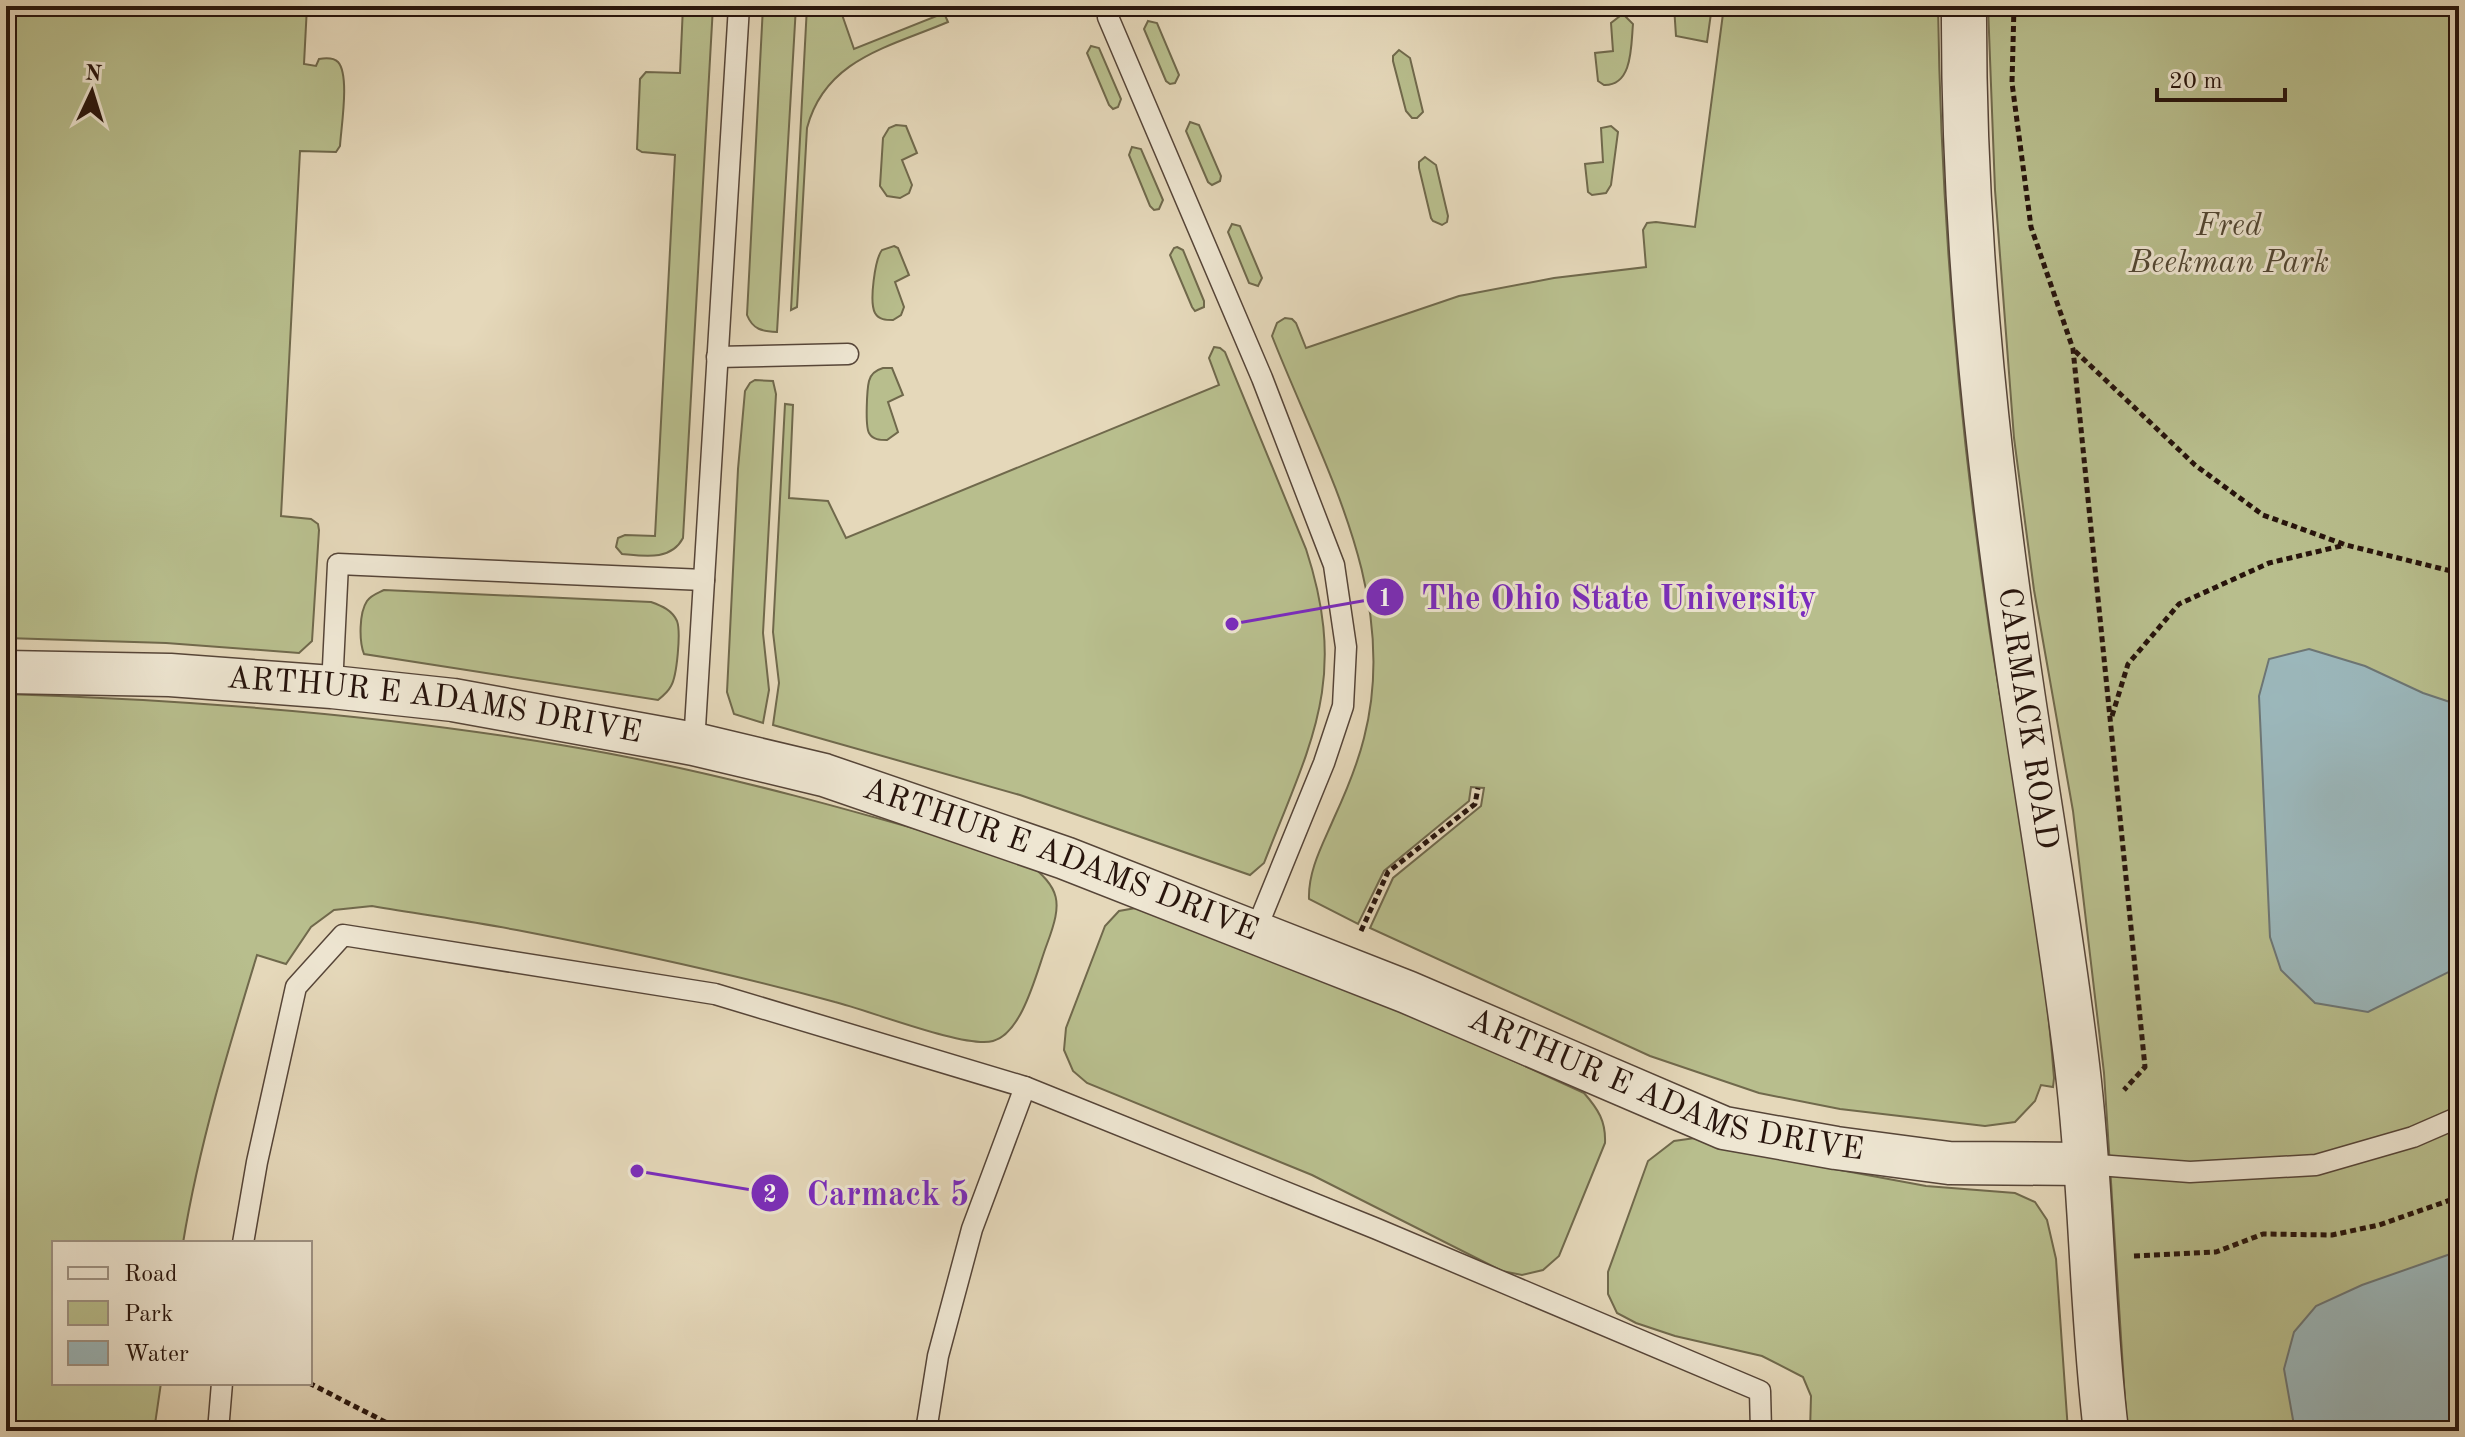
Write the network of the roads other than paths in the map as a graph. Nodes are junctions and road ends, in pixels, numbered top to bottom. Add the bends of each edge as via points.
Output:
1 (739, 6) edge
2 (1964, 6) edge
3 (1108, 17) dead end
4 (848, 354) dead end
5 (717, 357) junction
6 (704, 580) junction
7 (6, 672) edge
8 (332, 687) junction
9 (694, 744) junction
10 (1255, 932) junction
11 (1025, 1087) junction
12 (2459, 1117) edge
13 (2085, 1164) junction
14 (243, 1241) edge
15 (222, 1385) edge
16 (218, 1431) edge
17 (926, 1431) edge
18 (1761, 1431) edge
19 (2106, 1431) edge

1 - 5 lane
2 - 13 street, CARMACK ROAD via 1972,281 2013,634 2078,1068
3 - 10 lane via 1262,378 1334,565 1346,647 1343,706
4 - 5 lane
5 - 6 lane
6 - 8 lane via 338,564
6 - 9 lane
7 - 8 street, ARTHUR E ADAMS DRIVE via 170,675
8 - 9 street, ARTHUR E ADAMS DRIVE via 453,700
9 - 10 street, ARTHUR E ADAMS DRIVE via 824,775 1065,858
10 - 13 street, ARTHUR E ADAMS DRIVE via 1724,1128 1949,1163
11 - 14 lane via 715,994 343,935 296,987
11 - 17 lane via 972,1229 938,1356
11 - 18 lane via 1760,1391
12 - 13 lane via 2413,1137 2316,1165 2190,1172
13 - 19 street, CARMACK ROAD
15 - 16 lane

